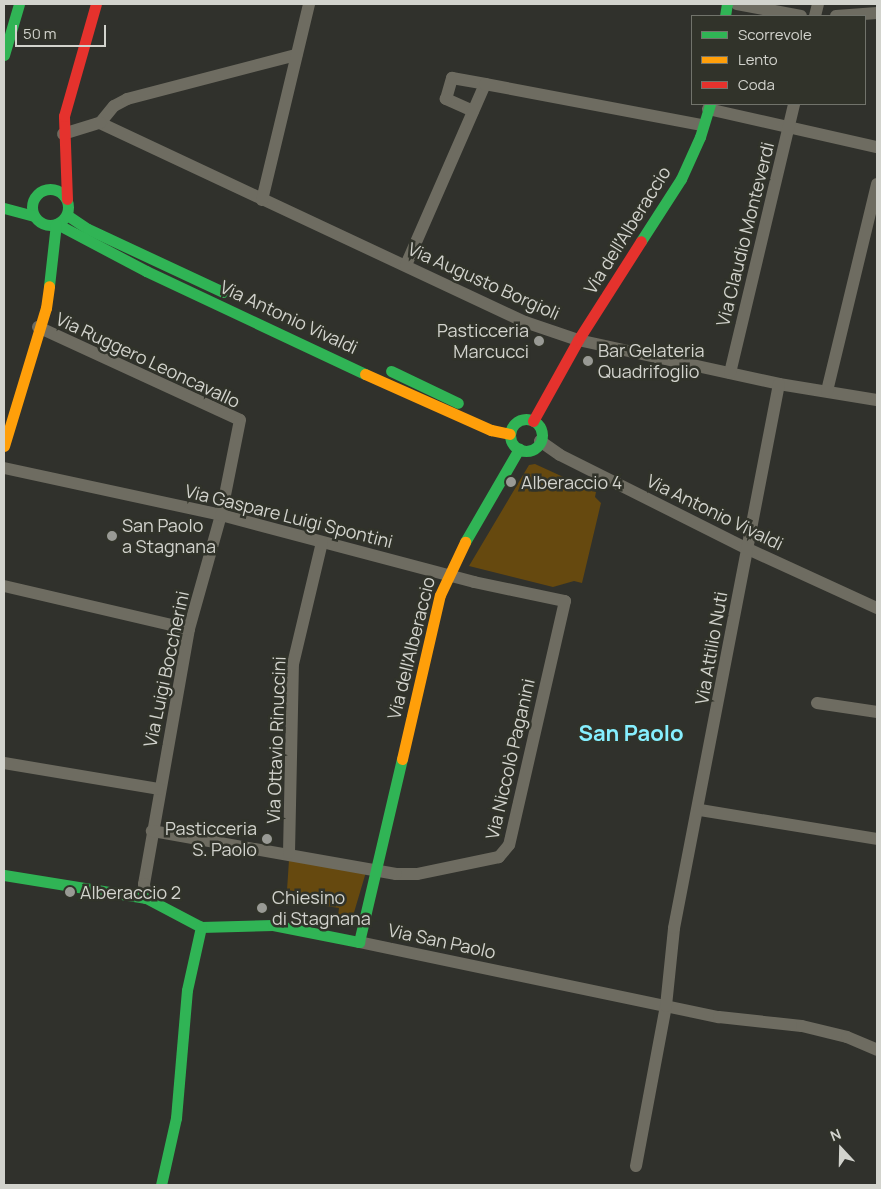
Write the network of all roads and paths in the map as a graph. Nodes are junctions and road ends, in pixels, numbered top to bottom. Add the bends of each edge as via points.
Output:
1 (19, 4) edge
2 (96, 4) edge
3 (309, 4) edge
4 (737, 4) edge
5 (877, 13) edge
6 (796, 15) edge
7 (850, 15) edge
8 (4, 55) edge
9 (296, 55) junction
10 (485, 84) junction
11 (794, 105) edge
12 (709, 106) edge
13 (473, 111) junction
14 (100, 123) junction
15 (702, 126) junction
16 (789, 128) junction
17 (63, 134) junction
18 (877, 147) edge
19 (67, 166) junction
20 (877, 184) edge
21 (55, 189) junction
22 (4, 195) edge
23 (67, 199) junction
24 (262, 200) junction
25 (4, 208) edge
26 (33, 210) junction
27 (67, 215) junction
28 (57, 224) junction
29 (406, 265) junction
30 (238, 300) dead end
31 (38, 327) junction
32 (578, 340) junction
33 (378, 366) dead end
34 (730, 372) junction
35 (779, 384) junction
36 (827, 392) junction
37 (877, 400) edge
38 (533, 421) junction
39 (512, 430) junction
40 (540, 441) junction
41 (4, 446) edge
42 (519, 449) junction
43 (4, 468) edge
44 (221, 515) junction
45 (322, 542) junction
46 (748, 549) junction
47 (448, 574) junction
48 (4, 586) edge
49 (565, 601) joint
50 (877, 608) edge
51 (189, 629) junction
52 (817, 703) dead end
53 (877, 712) edge
54 (4, 763) edge
55 (160, 789) junction
56 (700, 810) junction
57 (152, 831) junction
58 (877, 839) edge
59 (289, 853) junction
60 (375, 871) junction
61 (4, 875) edge
62 (146, 898) junction
63 (201, 927) junction
64 (359, 942) junction
65 (666, 1006) junction
66 (877, 1050) edge
67 (636, 1166) dead end
68 (161, 1185) edge

1 - 8 street
2 - 17 street via 64,116
3 - 9 street
4 - 6 street
5 - 7 street
9 - 14 street via 127,99 114,106
9 - 24 street
10 - 13 street
10 - 13 street via 452,78 446,99
10 - 15 street
11 - 16 street, Via Claudio Monteverdi
12 - 15 street, Via dell'Alberaccio
12 - 16 street
13 - 29 street
14 - 17 street
14 - 24 street, Via Augusto Borgioli
15 - 32 street, Via dell'Alberaccio via 681,180
16 - 18 street
16 - 34 street, Via Claudio Monteverdi
17 - 19 street
19 - 21 street
19 - 23 street
20 - 36 street
21 - 23 street
21 - 26 street via 37,194
22 - 26 street
23 - 27 street
24 - 29 street, Via Augusto Borgioli
25 - 26 street
26 - 28 street via 44,224
27 - 28 street
27 - 30 street, Via Antonio Vivaldi via 88,229
28 - 31 street via 46,308
28 - 39 street, Via Antonio Vivaldi via 146,271 421,400 491,430
29 - 32 street, Via Augusto Borgioli via 525,322
31 - 41 street
31 - 44 street, Via Ruggero Leoncavallo via 240,420
32 - 34 street, Via Augusto Borgioli
32 - 38 street, Via dell'Alberaccio
33 - 39 street
34 - 35 street, Via Augusto Borgioli
35 - 36 street, Via Augusto Borgioli
35 - 46 street, Via Attilio Nuti
36 - 37 street, Via Augusto Borgioli
38 - 39 street via 524,420
38 - 40 street via 541,430
39 - 42 street via 513,444
40 - 42 street via 533,449
40 - 46 street, Via Antonio Vivaldi via 560,455
42 - 47 street, Via dell'Alberaccio
43 - 44 street, Via Gaspare Luigi Spontini
44 - 45 street, Via Gaspare Luigi Spontini
44 - 51 street, Via Luigi Boccherini
45 - 47 street, Via Gaspare Luigi Spontini
45 - 59 street, Via Ottavio Rinuccini via 293,664
46 - 50 street, Via Antonio Vivaldi
46 - 56 street, Via Attilio Nuti
47 - 49 street, Via Gaspare Luigi Spontini
47 - 60 street, Via dell'Alberaccio
48 - 51 street
49 - 60 street, Via Niccolò Paganini via 506,852 490,860 417,874
51 - 55 street, Via Luigi Boccherini
52 - 53 street
54 - 55 street
55 - 57 street, Via Luigi Boccherini
56 - 58 street
56 - 65 street, Via Attilio Nuti via 674,928
57 - 59 street
57 - 62 street via 144,884
59 - 60 street
60 - 64 street, Via dell'Alberaccio
61 - 62 street
62 - 63 street
63 - 64 street, Via San Paolo via 273,926
63 - 68 street via 187,990 176,1118
64 - 65 street, Via San Paolo
65 - 66 street, Via San Paolo via 719,1017 802,1026 847,1037
65 - 67 street

